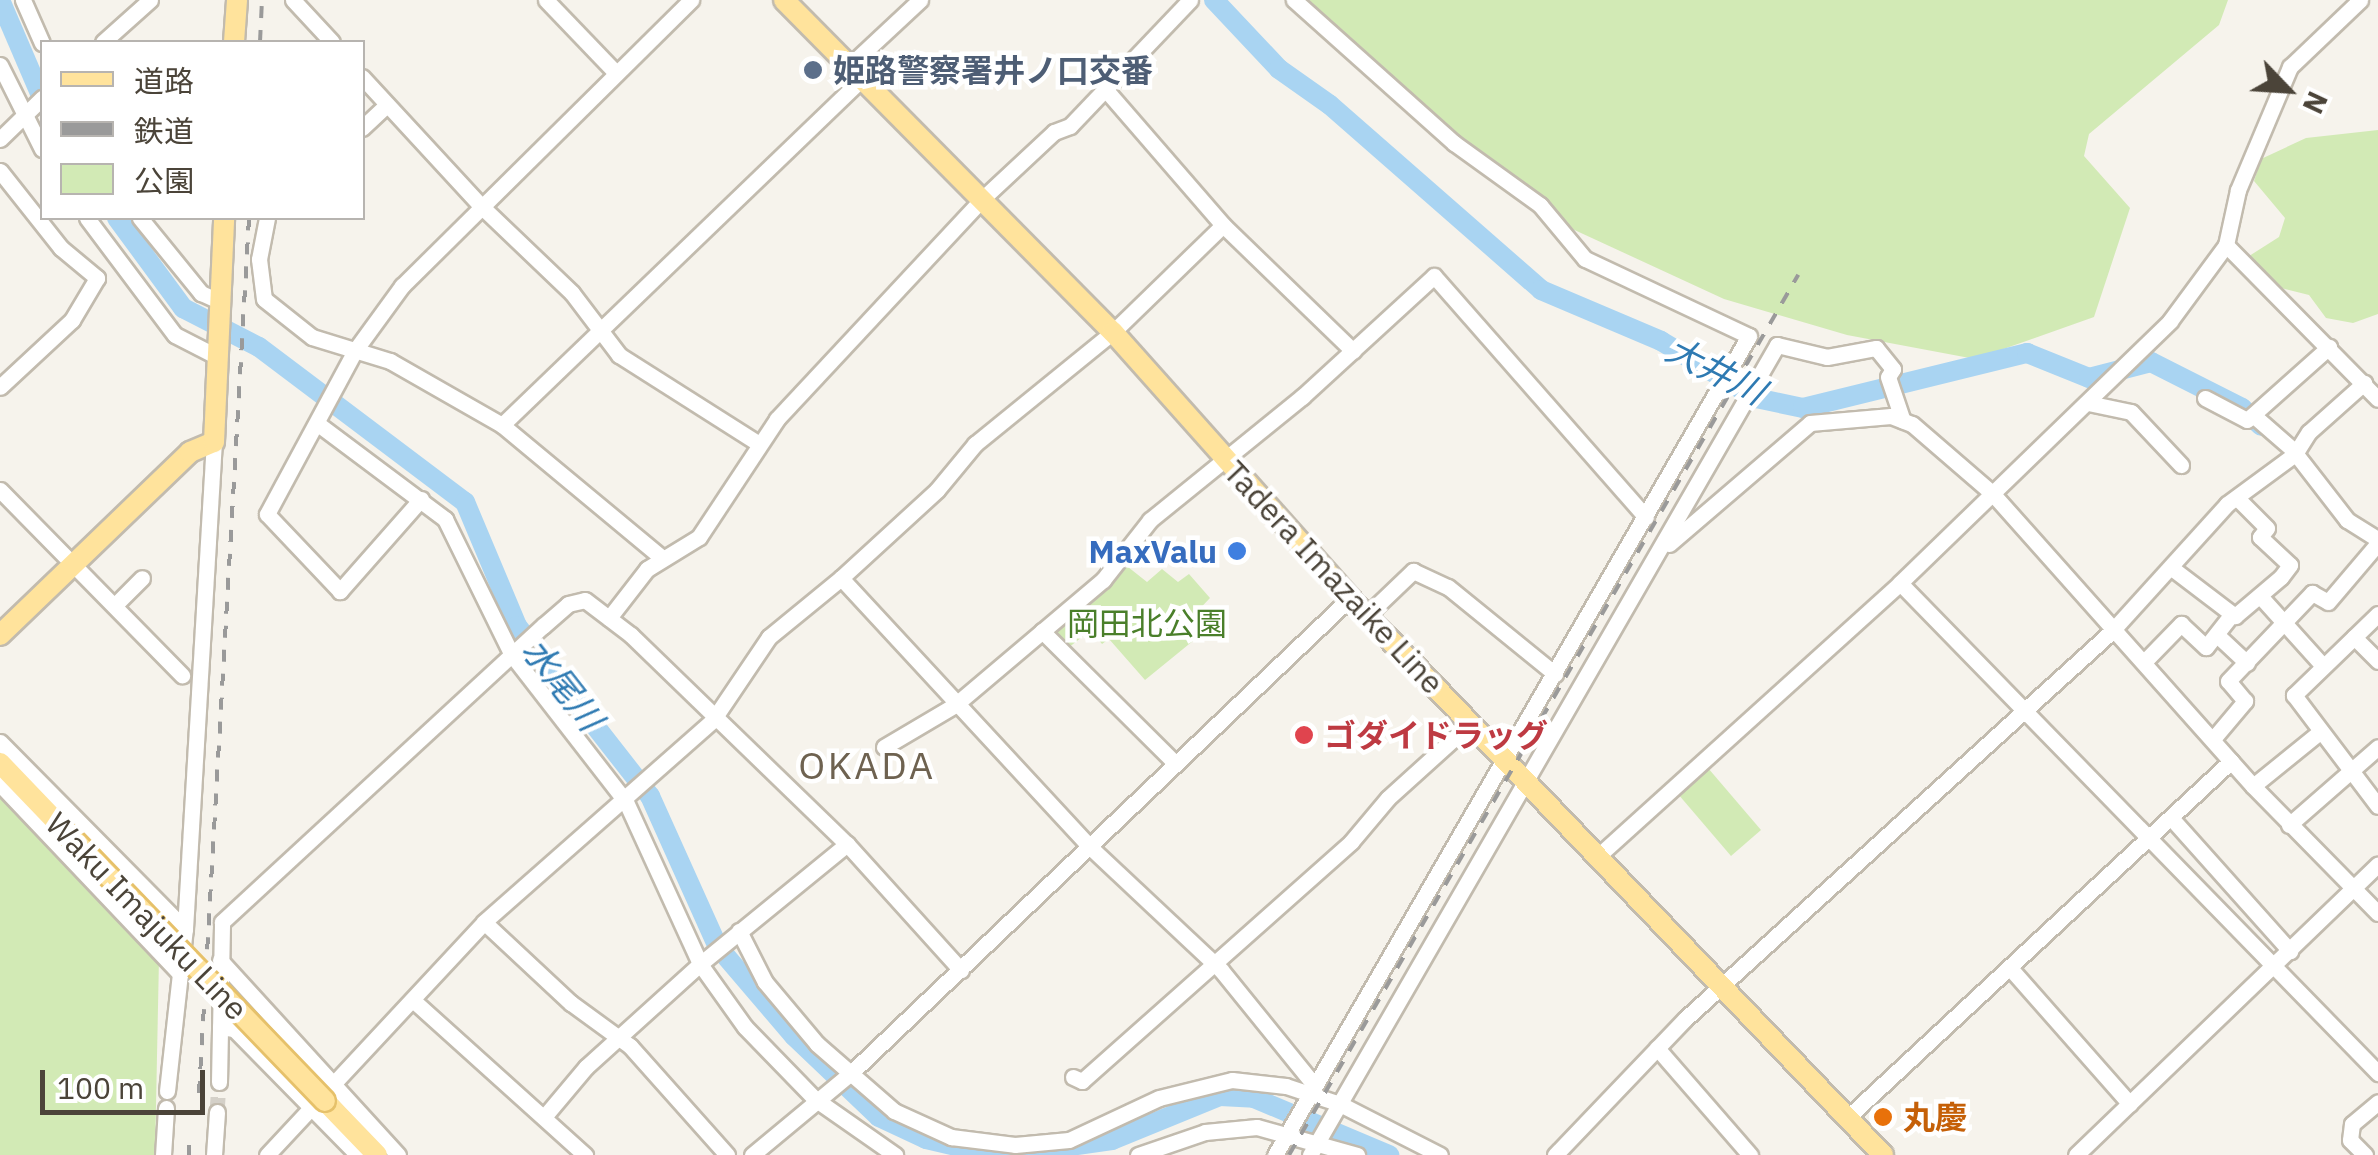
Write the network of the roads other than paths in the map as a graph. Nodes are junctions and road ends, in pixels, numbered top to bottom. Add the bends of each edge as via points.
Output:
1 (23, 0) edge
2 (150, 0) edge
3 (237, 0) edge
4 (293, 0) edge
5 (546, 0) edge
6 (691, 0) edge
7 (784, 0) edge
8 (920, 0) edge
9 (1294, 0) edge
10 (2360, 0) edge
11 (1180, 3) edge
12 (41, 40) edge
13 (104, 40) edge
14 (234, 40) edge
15 (330, 40) edge
16 (0, 65) edge
17 (616, 73) junction
18 (853, 74) junction
19 (365, 80) edge
20 (1106, 90) junction
21 (40, 100) edge
22 (387, 105) junction
23 (24, 116) junction
24 (365, 125) edge
25 (0, 139) edge
26 (40, 145) edge
27 (0, 171) edge
28 (980, 201) junction
29 (480, 205) junction
30 (88, 220) edge
31 (142, 220) edge
32 (224, 220) edge
33 (267, 220) edge
34 (1223, 225) junction
35 (2226, 245) junction
36 (219, 301) junction
37 (1113, 332) junction
38 (599, 334) junction
39 (1745, 345) junction
40 (2330, 347) junction
41 (356, 348) junction
42 (1353, 351) junction
43 (216, 356) junction
44 (1771, 356) junction
45 (2364, 383) junction
46 (0, 387) edge
47 (2205, 398) dead end
48 (2378, 399) edge
49 (2088, 404) junction
50 (2253, 415) junction
51 (1903, 420) junction
52 (318, 424) junction
53 (502, 425) junction
54 (214, 442) junction
55 (760, 444) junction
56 (2295, 454) junction
57 (1226, 462) junction
58 (2181, 465) dead end
59 (1992, 494) junction
60 (1, 495) edge
61 (2237, 498) junction
62 (421, 499) junction
63 (1646, 518) junction
64 (2378, 541) edge
65 (1658, 554) junction
66 (662, 558) junction
67 (74, 565) junction
68 (2173, 569) junction
69 (2281, 576) junction
70 (142, 578) dead end
71 (842, 578) junction
72 (1900, 583) junction
73 (2260, 596) junction
74 (1350, 598) junction
75 (2306, 599) junction
76 (114, 605) junction
77 (2232, 614) junction
78 (2378, 614) edge
79 (1367, 616) junction
80 (609, 618) junction
81 (2286, 620) junction
82 (2112, 631) junction
83 (1042, 632) junction
84 (0, 635) edge
85 (2217, 635) junction
86 (2354, 637) junction
87 (512, 655) junction
88 (2145, 661) junction
89 (2378, 661) edge
90 (2247, 663) junction
91 (2324, 666) junction
92 (1555, 674) junction
93 (182, 675) dead end
94 (955, 705) junction
95 (2026, 711) junction
96 (713, 720) junction
97 (1471, 723) junction
98 (2321, 731) junction
99 (2212, 740) junction
100 (0, 742) edge
101 (884, 747) dead end
102 (2378, 748) edge
103 (1506, 757) junction
104 (2231, 761) junction
105 (0, 763) edge
106 (1175, 763) junction
107 (2346, 772) junction
108 (1526, 781) junction
109 (0, 784) edge
110 (2253, 786) junction
111 (626, 802) junction
112 (2378, 806) edge
113 (2173, 820) junction
114 (2289, 825) junction
115 (2149, 842) junction
116 (846, 844) junction
117 (1089, 846) junction
118 (1598, 856) junction
119 (2378, 864) edge
120 (2353, 888) junction
121 (2378, 913) edge
122 (484, 922) junction
123 (185, 929) junction
124 (739, 932) junction
125 (2290, 951) junction
126 (220, 960) junction
127 (2277, 963) junction
128 (700, 964) junction
129 (1212, 964) junction
130 (2010, 968) junction
131 (960, 970) junction
132 (180, 974) junction
133 (1723, 988) junction
134 (415, 1002) junction
135 (220, 1028) junction
136 (620, 1037) junction
137 (1658, 1048) junction
138 (852, 1072) junction
139 (2378, 1073) edge
140 (1073, 1078) dead end
141 (218, 1082) tunnel mouth
142 (1313, 1091) junction
143 (324, 1098) junction
144 (815, 1099) junction
145 (2378, 1102) edge
146 (1340, 1104) junction
147 (2130, 1104) junction
148 (217, 1112) tunnel mouth
149 (544, 1118) junction
150 (1847, 1118) junction
151 (1289, 1132) junction
152 (1314, 1149) edge
153 (2363, 1154) edge
154 (163, 1155) edge
155 (214, 1155) edge
156 (267, 1155) edge
157 (358, 1155) edge
158 (377, 1155) edge
159 (398, 1155) edge
160 (585, 1155) edge
161 (727, 1155) edge
162 (752, 1155) edge
163 (896, 1155) edge
164 (1138, 1155) edge
165 (1276, 1155) edge
166 (1357, 1155) edge
167 (1440, 1155) edge
168 (1555, 1155) edge
169 (1750, 1155) edge
170 (1882, 1155) edge
171 (2076, 1155) edge

1 - 12 street
2 - 13 street
3 - 14 main road
4 - 15 street
5 - 17 street
6 - 17 street
7 - 18 main road, Tadera Imazaike Line
8 - 18 street
9 - 39 street via 1454,143 1540,205 1585,259 1749,336
10 - 35 street via 2290,67 2238,190
11 - 20 street
16 - 23 street
17 - 29 street
18 - 28 main road, Tadera Imazaike Line
18 - 38 street
19 - 22 street
20 - 28 street
20 - 34 street
21 - 23 street
22 - 24 street
22 - 29 street
23 - 25 street
23 - 26 street
27 - 46 street via 60,248 97,278 72,320
28 - 37 main road, Tadera Imazaike Line
28 - 55 street
29 - 38 street via 572,293
29 - 41 street via 402,286
30 - 43 street via 174,335
31 - 36 street via 201,293
32 - 36 main road
33 - 41 street via 259,259 264,299 312,337
34 - 37 street
34 - 42 street
35 - 40 street
35 - 49 street via 2170,320
36 - 43 main road
37 - 57 main road, Tadera Imazaike Line
37 - 71 street via 975,444 937,490
38 - 53 street
38 - 55 street via 618,355
39 - 44 street
39 - 63 street
40 - 45 street
40 - 50 street
41 - 52 street
41 - 53 street
42 - 57 street
42 - 63 street via 1434,276
43 - 54 main road
44 - 51 street via 1777,345 1827,357 1876,348 1893,369 1888,376
44 - 65 street
45 - 48 street
45 - 56 street via 2309,432
47 - 50 street via 2246,420
49 - 58 street via 2131,412
49 - 59 street
50 - 56 street
51 - 59 street via 1944,447
51 - 65 street via 1810,423
52 - 62 street
52 - 62 street via 266,514 340,592
53 - 66 street
54 - 67 main road via 190,452
54 - 123 street
55 - 66 street via 698,537
56 - 61 street
56 - 64 street via 2347,520
57 - 74 main road, Tadera Imazaike Line
57 - 83 street via 1150,520 1103,580
59 - 72 street
59 - 82 street
60 - 67 street
61 - 68 street via 2174,559
61 - 69 street via 2268,528 2260,537 2290,565
62 - 87 street via 455,534
63 - 92 street
64 - 75 street via 2328,602 2312,593
65 - 108 street
66 - 80 street
67 - 76 street
67 - 84 main road
68 - 77 street
68 - 82 street
69 - 73 street
69 - 75 street
70 - 76 street
71 - 94 street
71 - 96 street via 769,637
72 - 95 street
72 - 118 street
73 - 77 street
73 - 81 street
74 - 79 main road, Tadera Imazaike Line
74 - 106 street
75 - 81 street
76 - 93 street
77 - 85 street
78 - 86 street
79 - 92 street via 1412,572 1448,588
79 - 97 main road, Tadera Imazaike Line
80 - 87 street via 586,600 568,604
80 - 96 street
81 - 90 street
81 - 91 street
82 - 88 street
82 - 95 street
83 - 94 street
83 - 106 street
85 - 88 street via 2206,646 2181,624
85 - 90 street
86 - 89 street
86 - 91 street
87 - 111 street
87 - 126 street via 222,922
88 - 99 street
90 - 99 street via 2228,681 2245,701 2241,711
91 - 98 street via 2294,694
92 - 103 street
94 - 101 street
94 - 117 street
95 - 115 street
95 - 133 street
96 - 111 street
96 - 116 street
97 - 103 main road, Tadera Imazaike Line
97 - 129 street via 1388,798 1351,842
98 - 107 street
98 - 110 street
99 - 104 street
100 - 123 street
102 - 107 street
103 - 108 main road, Tadera Imazaike Line
103 - 142 street
104 - 110 street
104 - 113 street
105 - 143 main road, Waku Imajuku Line, bridge
106 - 117 street
107 - 112 street
107 - 114 street
108 - 118 main road, Tadera Imazaike Line
108 - 146 street
109 - 132 street
110 - 114 street
111 - 122 street
111 - 128 street
113 - 115 street
113 - 125 street
114 - 120 street
115 - 127 street
115 - 130 street
116 - 124 street
116 - 131 street
117 - 129 street
117 - 131 street
118 - 133 main road, Tadera Imazaike Line
119 - 120 street
120 - 121 street
120 - 125 street
122 - 134 street
122 - 136 street via 571,1003
123 - 132 street
124 - 128 street
124 - 138 street via 778,1001
125 - 127 street
126 - 135 street
126 - 143 street
127 - 139 street
127 - 147 street
128 - 136 street
128 - 144 street via 746,1026
129 - 140 street via 1082,1082
129 - 142 street
130 - 147 street
130 - 150 street
131 - 138 street
132 - 154 street
133 - 137 street
133 - 150 main road, Tadera Imazaike Line
134 - 143 street
134 - 149 street
135 - 141 street
135 - 143 street via 234,1029
136 - 149 street
136 - 161 street
137 - 168 street
137 - 169 street
138 - 142 street via 894,1111 927,1129 1015,1145 1069,1140 1198,1085 1260,1081
138 - 144 street
142 - 146 street
142 - 151 street
143 - 156 street
143 - 157 street
143 - 158 main road, Waku Imajuku Line
143 - 159 street
144 - 162 street
144 - 163 street
145 - 153 street via 2352,1124 2350,1140
146 - 152 street
146 - 167 street
147 - 171 street
148 - 155 street
149 - 160 street
150 - 170 main road, Tadera Imazaike Line
151 - 152 street
151 - 164 street via 1228,1127
151 - 165 street
152 - 166 street

